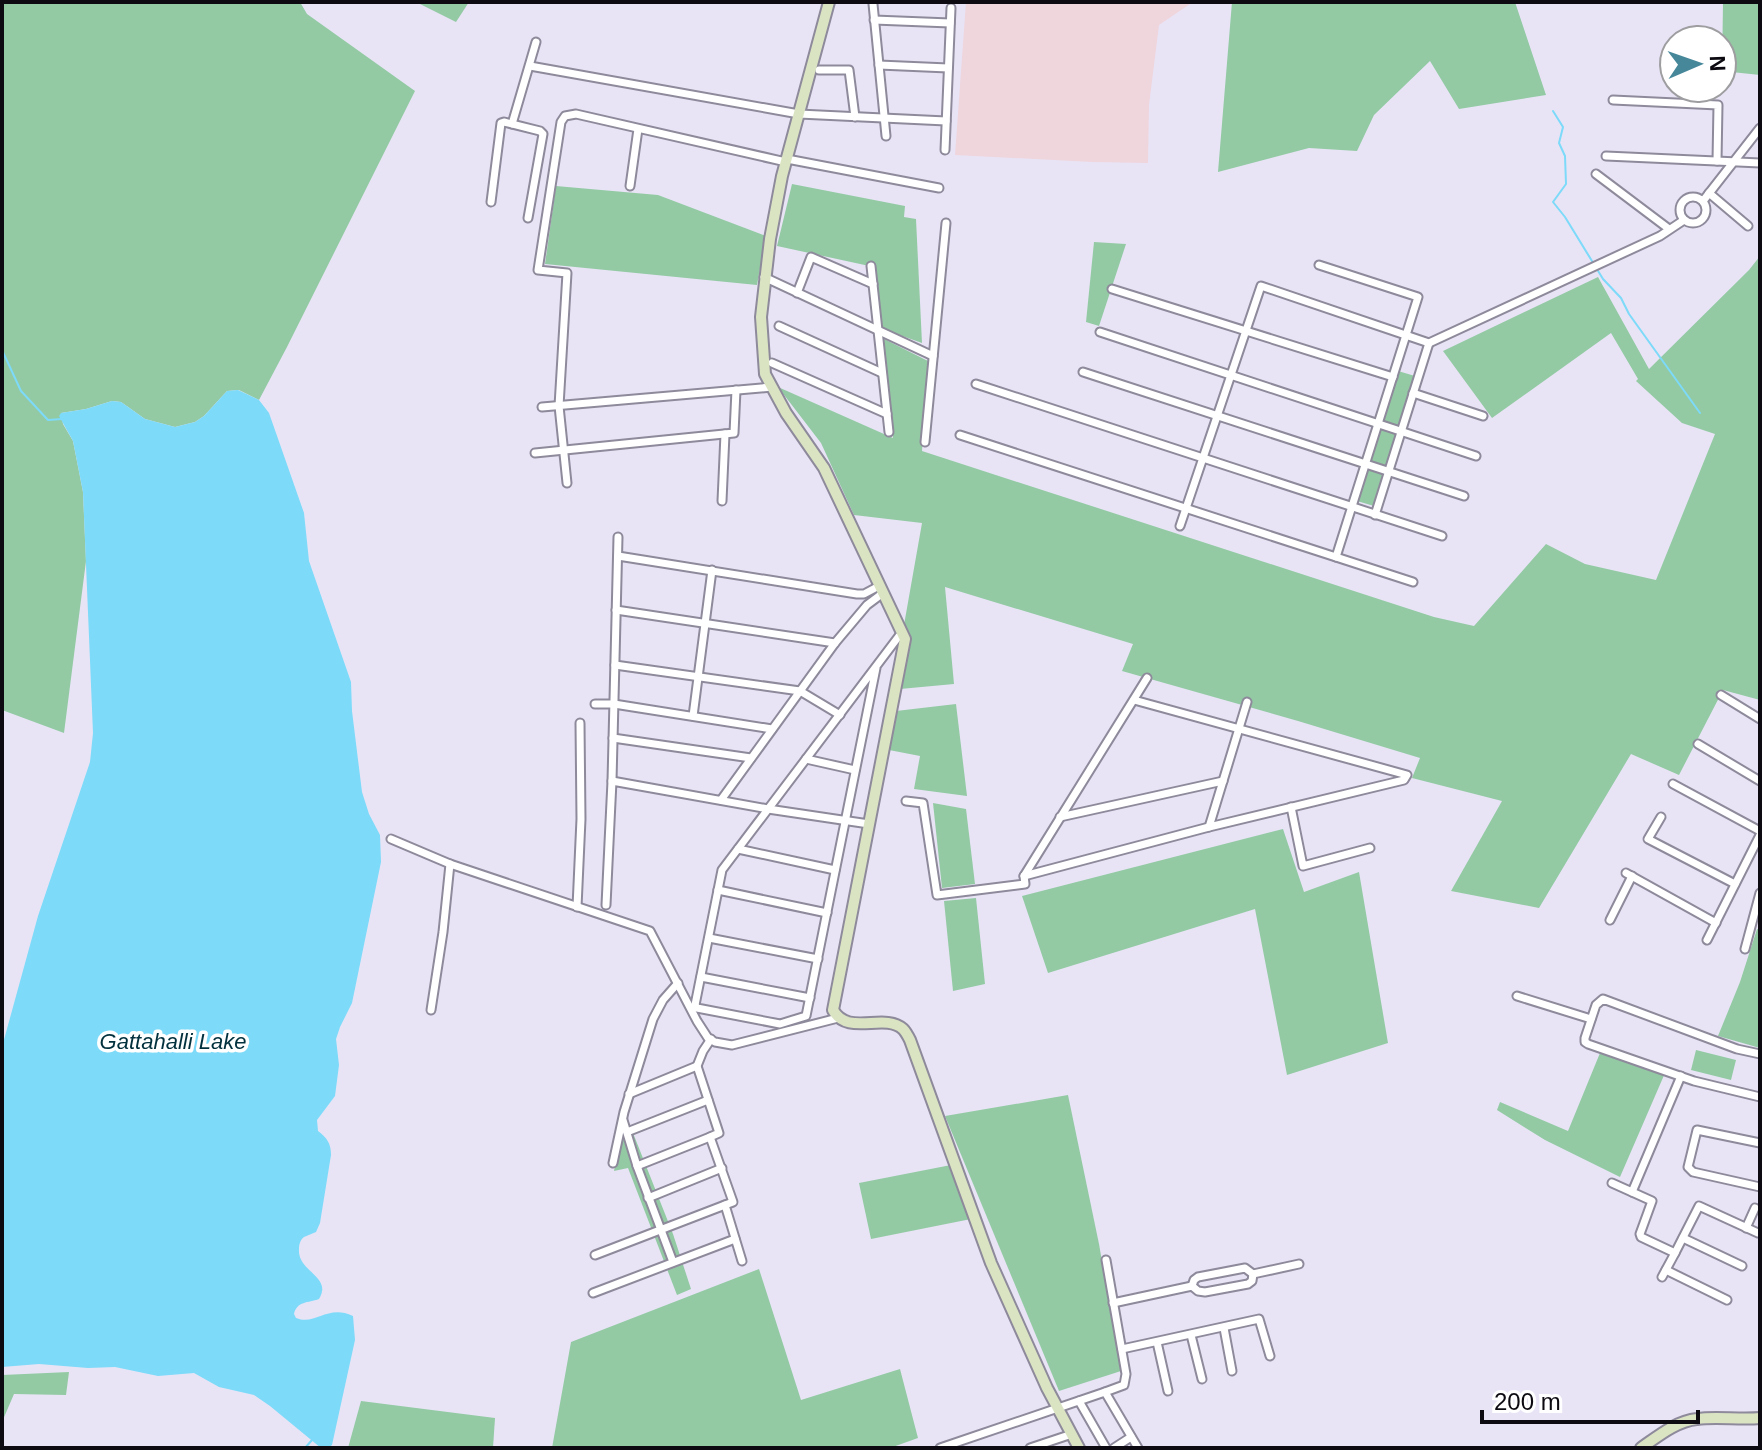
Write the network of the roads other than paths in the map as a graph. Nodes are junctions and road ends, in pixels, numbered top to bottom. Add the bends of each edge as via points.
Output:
1 (829, 2) edge
2 (873, 4) edge
3 (951, 8) dead end
4 (874, 20) junction
5 (950, 23) junction
6 (536, 42) dead end
7 (879, 65) junction
8 (530, 66) junction
9 (948, 68) junction
10 (819, 70) dead end
11 (1613, 100) dead end
12 (799, 114) junction
13 (855, 117) junction
14 (884, 118) junction
15 (946, 121) junction
16 (512, 124) junction
17 (1760, 128) edge
18 (638, 129) junction
19 (886, 136) dead end
20 (945, 150) dead end
21 (1606, 156) dead end
22 (786, 160) junction
23 (1717, 161) junction
24 (1733, 162) junction
25 (1760, 163) edge
26 (1596, 174) dead end
27 (630, 186) dead end
28 (939, 188) dead end
29 (1709, 193) junction
30 (1703, 201) junction
31 (491, 202) dead end
32 (528, 218) dead end
33 (1684, 220) junction
34 (946, 223) dead end
35 (1748, 226) dead end
36 (1669, 229) junction
37 (1319, 265) dead end
38 (871, 266) dead end
39 (764, 277) junction
40 (873, 284) junction
41 (1112, 289) dead end
42 (797, 293) junction
43 (779, 326) dead end
44 (878, 329) junction
45 (1246, 331) junction
46 (1100, 332) dead end
47 (1406, 336) junction
48 (1429, 343) junction
49 (933, 356) junction
50 (772, 363) dead end
51 (1083, 372) dead end
52 (882, 373) junction
53 (1231, 375) junction
54 (1393, 377) junction
55 (976, 384) dead end
56 (772, 387) junction
57 (736, 390) junction
58 (1413, 393) junction
59 (559, 406) junction
60 (542, 407) dead end
61 (887, 414) junction
62 (1217, 415) junction
63 (1483, 416) dead end
64 (1378, 423) junction
65 (1401, 431) junction
66 (889, 432) dead end
67 (725, 434) junction
68 (960, 435) dead end
69 (925, 442) dead end
70 (563, 450) junction
71 (535, 453) dead end
72 (1476, 456) dead end
73 (1203, 458) junction
74 (1365, 464) junction
75 (1388, 472) junction
76 (567, 483) dead end
77 (1464, 496) dead end
78 (722, 501) dead end
79 (1352, 507) junction
80 (1186, 509) junction
81 (1375, 515) junction
82 (1180, 526) dead end
83 (1442, 536) dead end
84 (618, 537) dead end
85 (618, 556) junction
86 (1336, 557) junction
87 (712, 570) junction
88 (1413, 582) dead end
89 (881, 590) junction
90 (616, 610) junction
91 (705, 623) junction
92 (899, 636) dead end
93 (835, 643) junction
94 (615, 665) junction
95 (876, 668) junction
96 (699, 676) junction
97 (1147, 678) dead end
98 (800, 691) junction
99 (1721, 695) dead end
100 (1134, 700) junction
101 (1247, 702) dead end
102 (595, 704) dead end
103 (614, 704) junction
104 (840, 715) junction
105 (693, 716) junction
106 (1760, 719) edge
107 (580, 723) dead end
108 (772, 729) junction
109 (1239, 729) junction
110 (613, 738) junction
111 (1698, 744) dead end
112 (751, 758) junction
113 (806, 759) junction
114 (855, 770) junction
115 (612, 781) junction
116 (1223, 781) junction
117 (1760, 781) edge
118 (1673, 784) dead end
119 (721, 800) junction
120 (906, 801) dead end
121 (1291, 807) junction
122 (768, 809) junction
123 (1060, 817) junction
124 (1661, 817) dead end
125 (844, 821) junction
126 (869, 824) junction
127 (1209, 827) junction
128 (1760, 833) edge
129 (391, 839) dead end
130 (1370, 848) dead end
131 (738, 849) junction
132 (450, 864) junction
133 (835, 870) junction
134 (1024, 876) junction
135 (1735, 884) junction
136 (718, 890) junction
137 (1760, 893) edge
138 (606, 905) dead end
139 (577, 907) junction
140 (827, 913) junction
141 (1610, 920) dead end
142 (1756, 922) edge
143 (1716, 923) junction
144 (709, 938) junction
145 (1707, 940) dead end
146 (1745, 949) dead end
147 (818, 959) junction
148 (701, 977) junction
149 (678, 983) junction
150 (1517, 996) dead end
151 (810, 998) junction
152 (431, 1010) dead end
153 (838, 1018) junction
154 (1591, 1019) junction
155 (708, 1043) junction
156 (1760, 1054) edge
157 (697, 1066) junction
158 (1681, 1076) junction
159 (629, 1094) junction
160 (1760, 1097) edge
161 (708, 1100) junction
162 (622, 1118) junction
163 (627, 1132) junction
164 (710, 1137) junction
165 (1760, 1143) edge
166 (613, 1163) dead end
167 (637, 1166) junction
168 (722, 1168) junction
169 (1612, 1183) dead end
170 (1760, 1187) edge
171 (1632, 1192) junction
172 (648, 1198) junction
173 (725, 1205) junction
174 (1755, 1208) dead end
175 (1746, 1228) junction
176 (661, 1230) junction
177 (1758, 1233) dead end
178 (1683, 1238) junction
179 (735, 1239) junction
180 (1675, 1253) junction
181 (595, 1255) dead end
182 (1106, 1260) dead end
183 (742, 1261) dead end
184 (673, 1262) junction
185 (1299, 1264) dead end
186 (1742, 1266) dead end
187 (1253, 1274) junction
188 (1192, 1286) junction
189 (593, 1293) dead end
190 (1727, 1300) dead end
191 (1113, 1303) junction
192 (1224, 1328) junction
193 (1191, 1335) junction
194 (1157, 1342) junction
195 (1122, 1349) junction
196 (1270, 1356) dead end
197 (1232, 1371) dead end
198 (1202, 1379) dead end
199 (1168, 1391) dead end
200 (1105, 1392) junction
201 (1079, 1401) junction
202 (1058, 1408) junction
203 (1760, 1418) edge
204 (1072, 1434) junction
205 (1131, 1437) junction
206 (971, 1438) junction
207 (940, 1448) edge
208 (974, 1448) edge
209 (1030, 1448) edge
210 (1079, 1448) edge
211 (1106, 1448) edge
212 (1114, 1448) edge
213 (1138, 1448) edge
214 (1641, 1448) edge

1 - 12 street
2 - 4 street
3 - 5 street
4 - 5 street
4 - 7 street
5 - 9 street
6 - 8 street
7 - 9 street
7 - 14 street
8 - 12 street
8 - 16 street
9 - 15 street
10 - 13 street via 849,70
11 - 23 street via 1718,105
12 - 13 street
12 - 22 street
13 - 14 street
14 - 15 street
14 - 19 street
15 - 20 street
16 - 31 street via 501,123
16 - 32 street via 543,134
17 - 24 street
18 - 22 street
18 - 27 street
18 - 59 street via 576,114 561,122 538,270 567,273
21 - 23 street
22 - 28 street
22 - 39 street
23 - 24 street
24 - 25 street
24 - 29 street
26 - 36 street
29 - 30 street
29 - 35 street
30 - 33 street via 1703,219
30 - 33 street via 1683,201
33 - 36 street
34 - 49 street
36 - 48 street
37 - 47 street via 1418,297
38 - 40 street
39 - 42 street
39 - 56 street via 765,374
40 - 42 street via 811,257
40 - 44 street
41 - 45 street
42 - 44 street
43 - 52 street
44 - 49 street
44 - 52 street
45 - 47 street via 1261,286
45 - 53 street
45 - 54 street
46 - 53 street
47 - 48 street
47 - 54 street
48 - 58 street
49 - 69 street
50 - 61 street
51 - 62 street
52 - 61 street
53 - 62 street
53 - 64 street
54 - 64 street
55 - 73 street
56 - 57 street
56 - 89 street via 824,468
57 - 59 street
57 - 67 street via 734,433
58 - 63 street
58 - 65 street
59 - 60 street
59 - 70 street
61 - 66 street
62 - 73 street
62 - 74 street
64 - 65 street
64 - 74 street
65 - 72 street
65 - 75 street
67 - 70 street
67 - 78 street
68 - 80 street
70 - 71 street
70 - 76 street
73 - 79 street
73 - 80 street
74 - 75 street
74 - 79 street
75 - 77 street
75 - 81 street
79 - 81 street
79 - 86 street
80 - 82 street
80 - 86 street
81 - 83 street
84 - 85 street
85 - 87 street
85 - 90 street
86 - 88 street
87 - 89 street via 857,594
87 - 91 street
89 - 93 street
89 - 126 street via 905,639
90 - 91 street
90 - 94 street
91 - 93 street
91 - 96 street
92 - 95 street
93 - 98 street
94 - 96 street
94 - 103 street
95 - 104 street
95 - 114 street
96 - 98 street
96 - 105 street
97 - 100 street
98 - 104 street
98 - 108 street
99 - 106 street
100 - 109 street
100 - 123 street
101 - 109 street
102 - 103 street
103 - 105 street
103 - 110 street
104 - 113 street
105 - 108 street
107 - 139 street
108 - 112 street
109 - 116 street
109 - 121 street via 1407,775 1404,780
110 - 112 street
110 - 115 street
111 - 117 street
112 - 119 street
113 - 114 street
113 - 122 street
114 - 125 street
115 - 119 street
115 - 138 street
116 - 123 street
116 - 127 street
118 - 128 street
119 - 122 street
120 - 134 street via 923,803 937,895 1025,884
121 - 127 street
121 - 130 street via 1303,866
122 - 125 street
122 - 131 street
123 - 134 street
124 - 135 street via 1648,839
125 - 126 street
125 - 133 street
126 - 153 street via 836,988 833,1010
127 - 134 street
128 - 135 street
129 - 132 street
131 - 133 street
131 - 136 street via 722,870
132 - 139 street
132 - 152 street
133 - 140 street
135 - 143 street
136 - 140 street
136 - 144 street
137 - 142 street
139 - 149 street via 652,933
140 - 147 street
141 - 143 street via 1629,875
142 - 146 street
143 - 145 street
144 - 147 street
144 - 148 street
147 - 151 street
148 - 151 street
148 - 151 street via 697,1008 780,1024 806,1016
149 - 155 street
149 - 159 street via 653,1019
150 - 154 street
153 - 155 street via 732,1045
153 - 202 street via 891,1023 910,1040 991,1263
154 - 156 street via 1603,999
154 - 158 street via 1588,1044
155 - 157 street
157 - 159 street
157 - 161 street
158 - 160 street
158 - 171 street
159 - 162 street
161 - 163 street
161 - 164 street via 719,1133
162 - 163 street
162 - 166 street
163 - 167 street
164 - 167 street
164 - 168 street
165 - 170 street via 1697,1130 1688,1167
167 - 172 street
168 - 172 street
168 - 173 street via 733,1202
169 - 171 street
171 - 180 street via 1652,1201 1641,1237
172 - 176 street
173 - 176 street
173 - 179 street
174 - 175 street
175 - 177 street
175 - 178 street via 1699,1206
176 - 181 street
176 - 184 street
178 - 180 street
178 - 186 street
179 - 183 street
179 - 184 street
180 - 190 street via 1664,1274
182 - 191 street
184 - 189 street
185 - 187 street
187 - 188 street via 1245,1268 1198,1277
187 - 188 street via 1248,1284 1205,1292
188 - 191 street
191 - 195 street
192 - 193 street
192 - 196 street via 1259,1319
192 - 197 street
193 - 194 street
193 - 198 street
194 - 195 street
194 - 199 street
195 - 200 street via 1126,1382
200 - 201 street
200 - 205 street
201 - 202 street
201 - 211 street
202 - 204 street
202 - 206 street
203 - 214 street via 1696,1419 1668,1429
204 - 209 street
204 - 210 street
205 - 212 street
205 - 213 street
206 - 207 street
206 - 208 street

